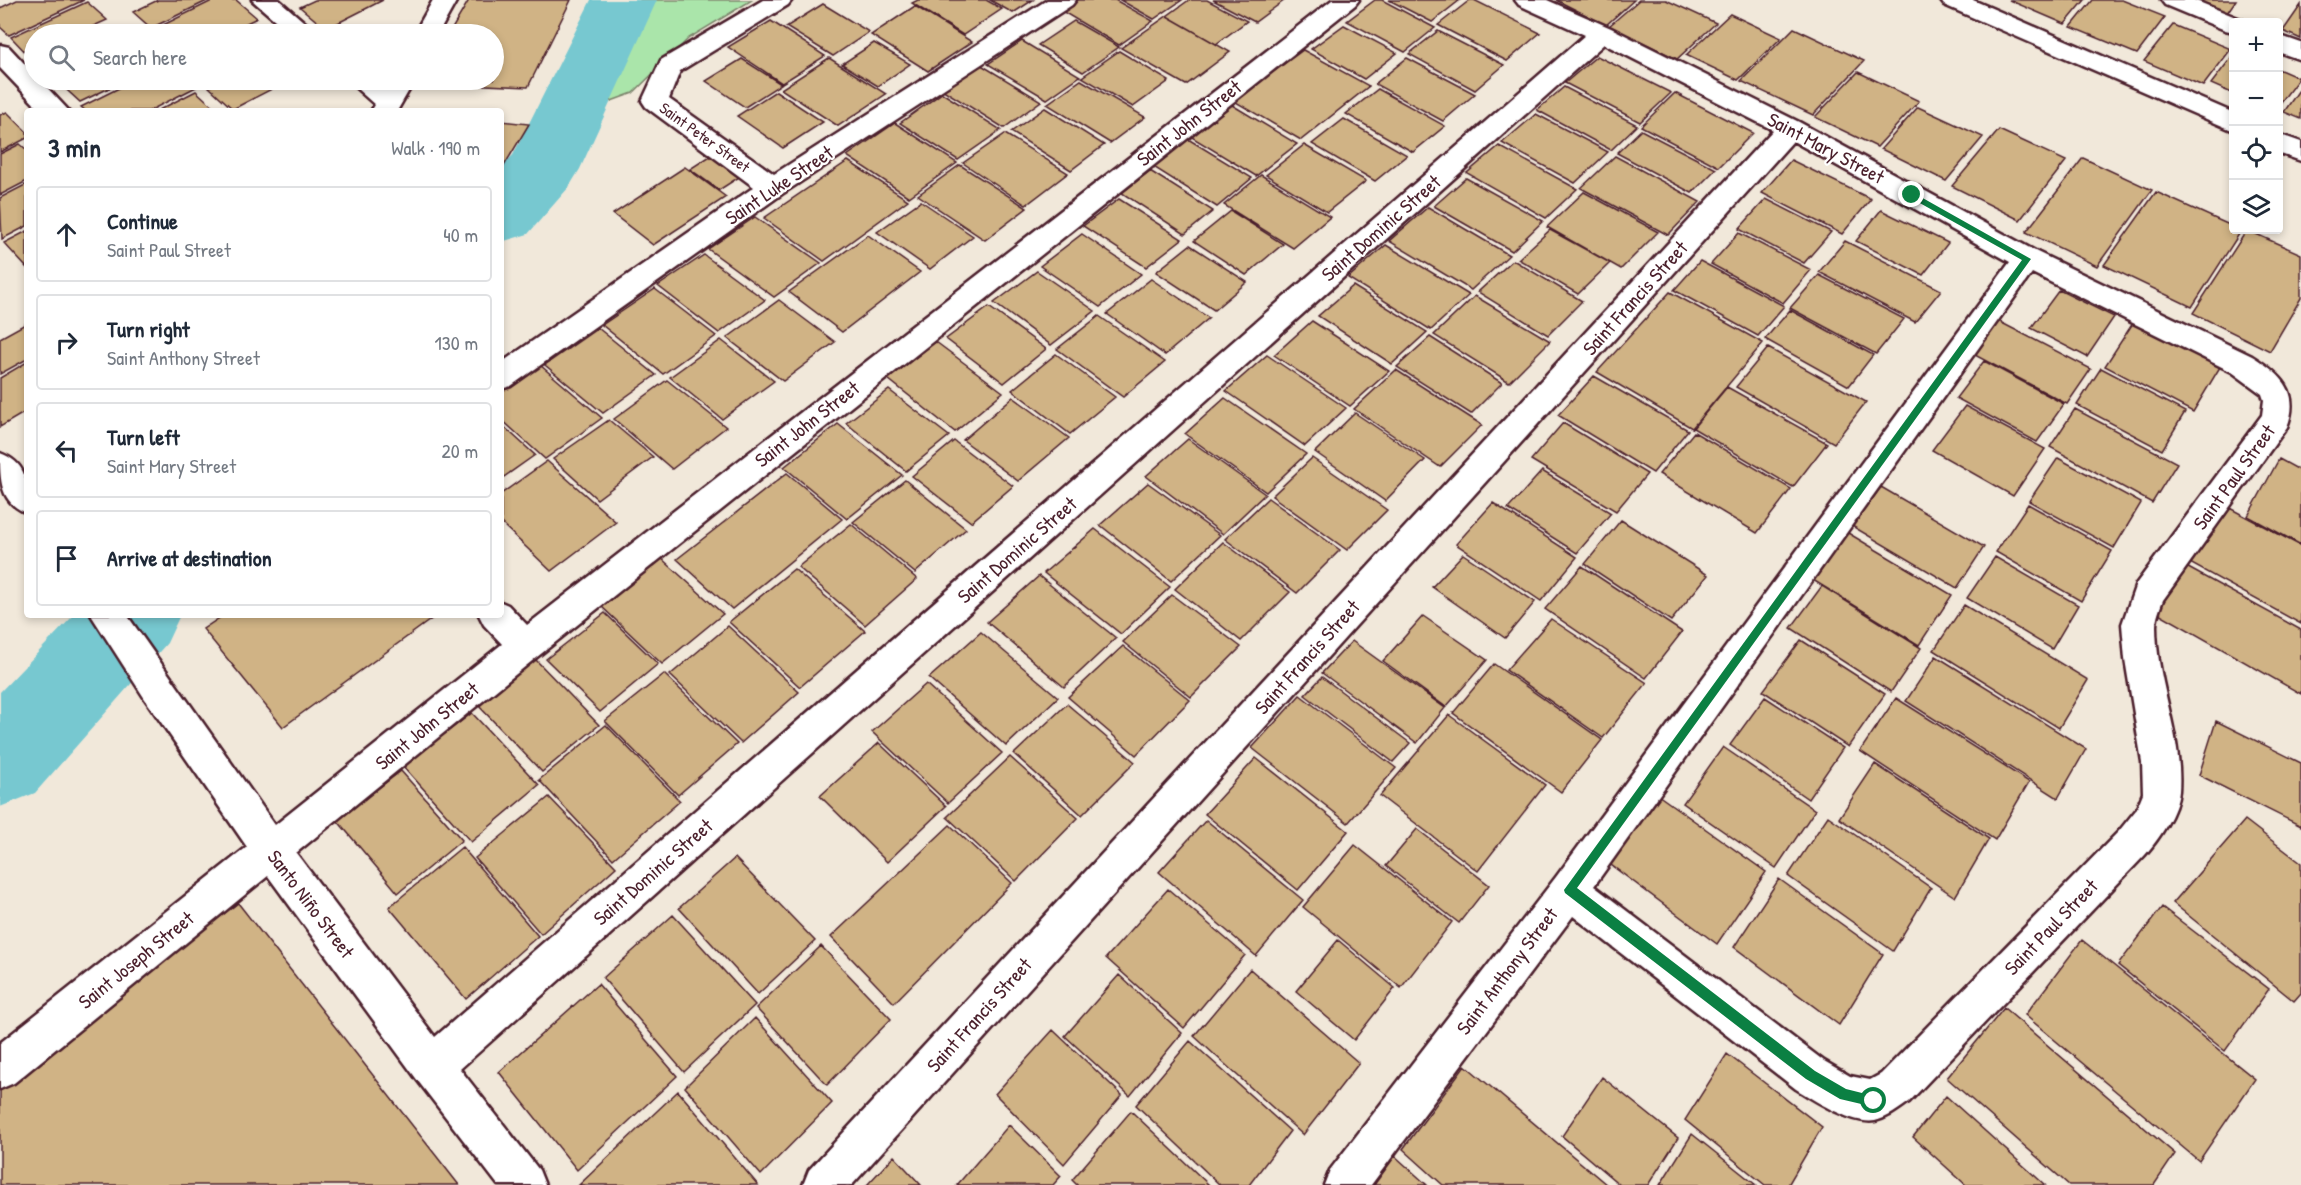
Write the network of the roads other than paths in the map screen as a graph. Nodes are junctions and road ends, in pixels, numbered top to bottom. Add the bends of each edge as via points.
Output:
1 (264, 0) edge
2 (445, 0) edge
3 (780, 0) edge
4 (1064, 0) edge
5 (1347, 0) edge
6 (1527, 0) edge
7 (1952, 0) edge
8 (2173, 0) edge
9 (2229, 23) edge
10 (294, 24) edge
11 (432, 24) edge
12 (1602, 33) junction
13 (2283, 45) edge
14 (2301, 52) edge
15 (0, 53) edge
16 (24, 78) edge
17 (36, 90) edge
18 (370, 90) edge
19 (397, 90) edge
20 (53, 108) edge
21 (387, 108) edge
22 (2229, 121) edge
23 (1790, 128) junction
24 (2283, 144) edge
25 (2301, 152) edge
26 (773, 187) junction
27 (2027, 259) junction
28 (504, 376) edge
29 (2277, 391) joint
30 (110, 618) edge
31 (499, 618) edge
32 (525, 645) junction
33 (272, 852) junction
34 (1569, 890) junction
35 (432, 1067) junction
36 (0, 1069) edge
37 (524, 1185) edge
38 (824, 1185) edge
39 (1345, 1185) edge

1 - 10 street
2 - 11 street
3 - 26 street, Saint Peter Street via 670,66 655,101
4 - 26 street, Saint Luke Street
5 - 32 street, Saint John Street
6 - 12 street, Saint Mary Street
7 - 22 street
8 - 9 street
12 - 23 street, Saint Mary Street
12 - 35 street, Saint Dominic Street
13 - 14 street
15 - 16 street
17 - 20 street
18 - 21 street
19 - 21 street
23 - 27 street, Saint Mary Street
23 - 38 street, Saint Francis Street
24 - 25 street
26 - 28 street, Saint Luke Street
27 - 29 street, Saint Mary Street via 2241,364
27 - 34 street, Saint Anthony Street
29 - 34 street, Saint Paul Street via 2282,406 2277,419 2148,594 2139,624 2160,762 2161,793 2150,821 1895,1088 1874,1101 1844,1095 1810,1075
30 - 33 street, Santo Niño Street
31 - 32 street
32 - 33 street, Saint John Street
33 - 35 street, Santo Niño Street
33 - 36 street, Saint Joseph Street
34 - 39 street, Saint Anthony Street
35 - 37 street, Santo Niño Street

